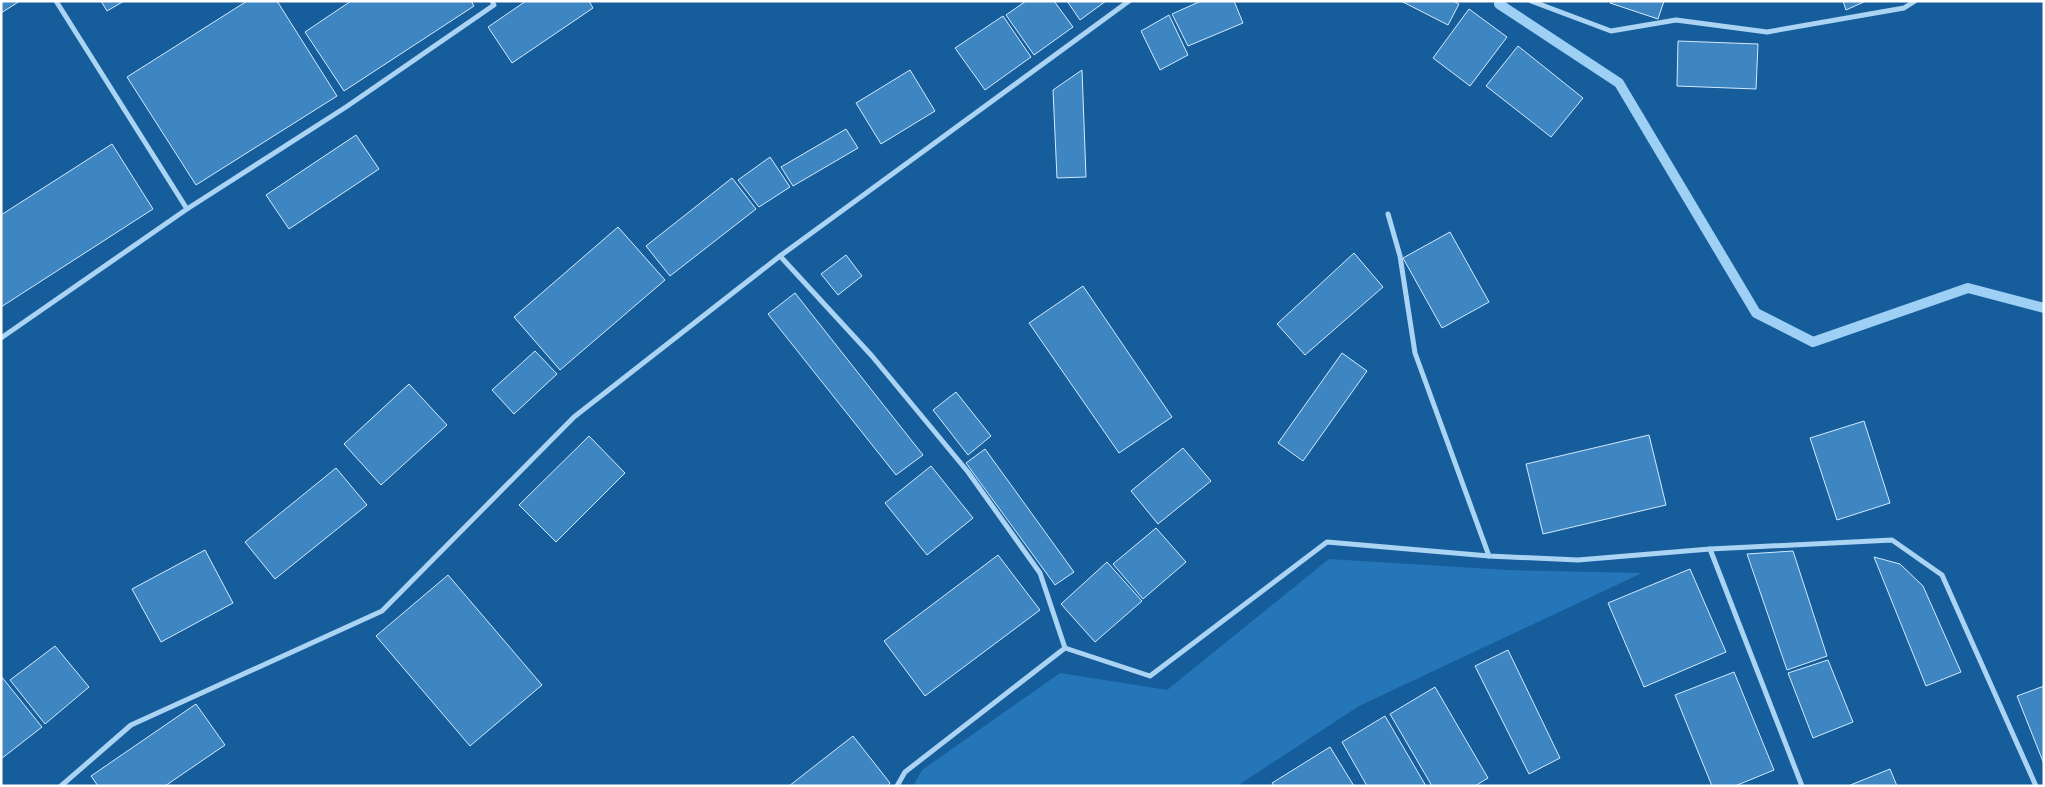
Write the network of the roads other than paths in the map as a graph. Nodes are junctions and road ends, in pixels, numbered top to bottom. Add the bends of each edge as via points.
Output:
1 (56, 1) edge
2 (492, 1) edge
3 (1129, 1) edge
4 (1531, 1) edge
5 (1915, 1) edge
6 (187, 209) junction
7 (1388, 214) dead end
8 (780, 256) junction
9 (1, 338) edge
10 (1710, 549) junction
11 (1489, 556) junction
12 (1065, 648) junction
13 (61, 786) edge
14 (897, 786) edge
15 (1802, 786) edge
16 (2036, 786) edge

1 - 6 street
2 - 6 street via 494,5 346,107
3 - 8 street
4 - 5 street via 1611,31 1676,20 1768,32 1904,8
6 - 9 street
7 - 11 street via 1400,256 1415,353
8 - 12 street via 872,356 968,472 1040,573
8 - 13 street via 574,417 382,611 131,725
10 - 11 street via 1578,560
10 - 15 street
10 - 16 street via 1892,540 1942,575
11 - 12 street via 1327,542 1150,676
12 - 14 street via 905,772

